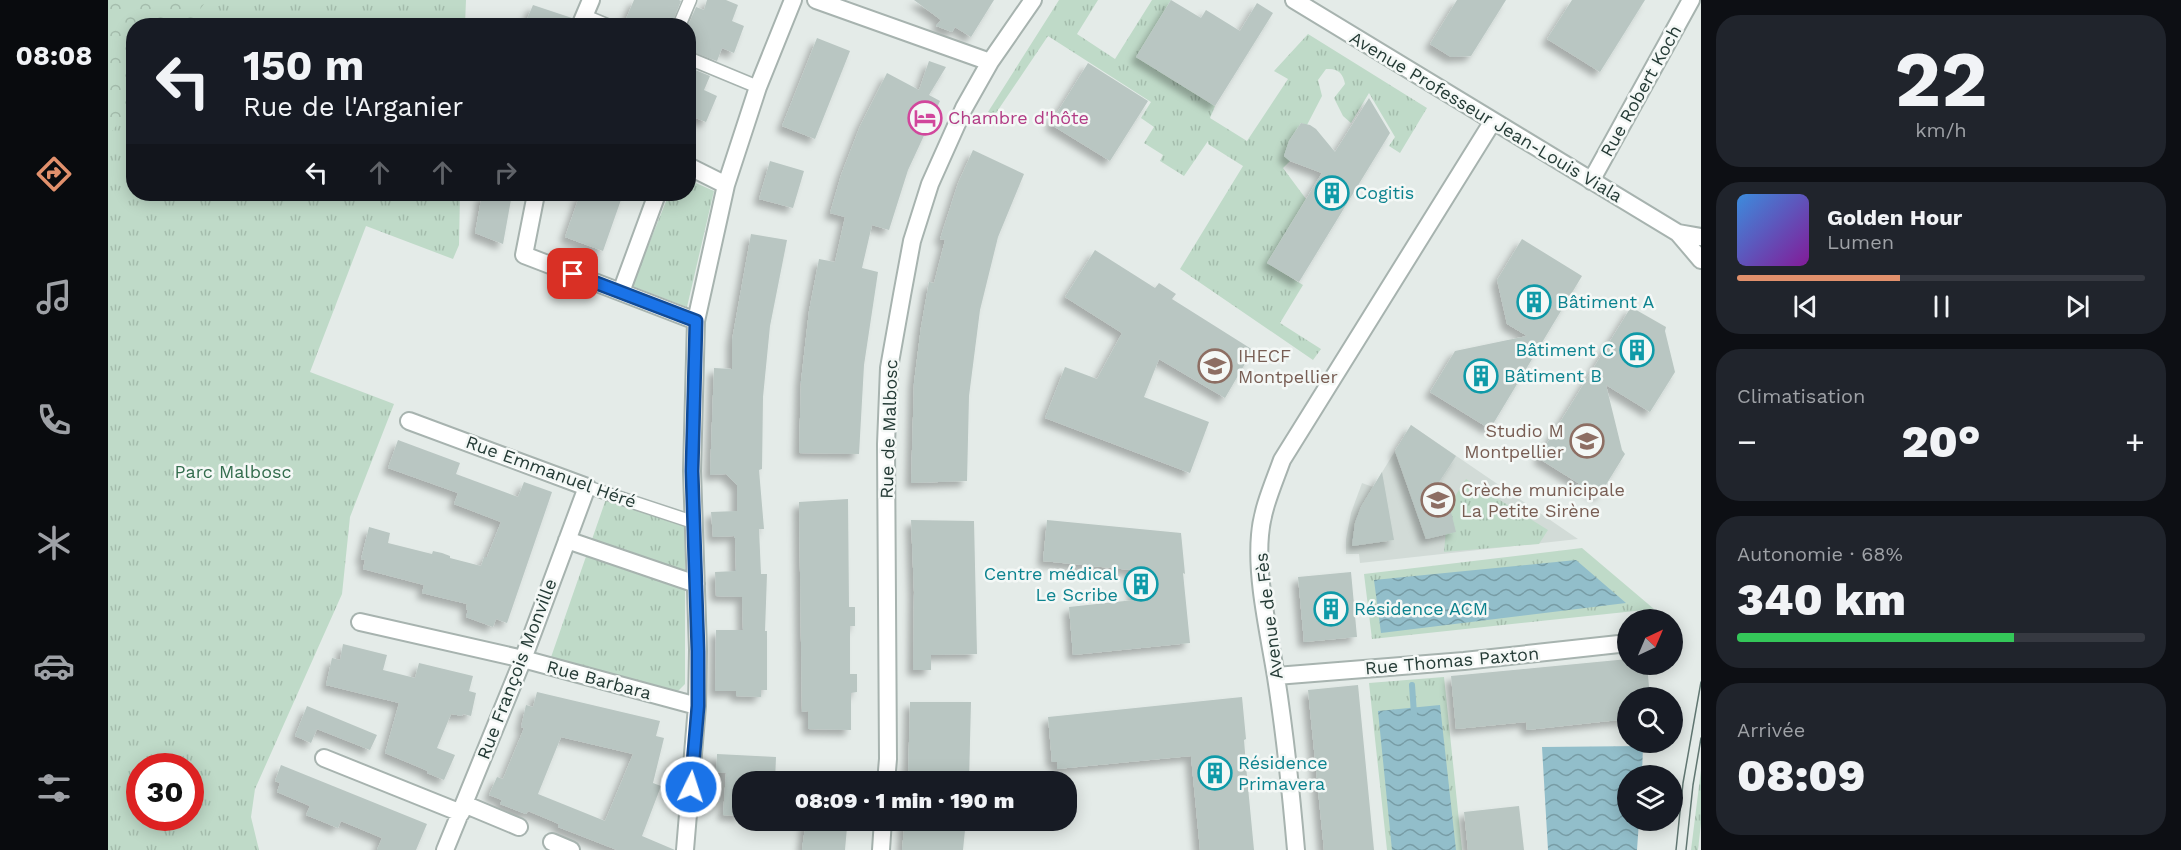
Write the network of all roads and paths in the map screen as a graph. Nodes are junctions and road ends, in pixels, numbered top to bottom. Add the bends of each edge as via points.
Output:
1 (690, 0) edge
2 (793, 0) edge
3 (816, 0) edge
4 (1033, 0) edge
5 (1294, 0) edge
6 (1691, 0) edge
7 (682, 18) edge
8 (696, 61) edge
9 (990, 62) junction
10 (758, 87) junction
11 (1493, 121) junction
12 (696, 170) edge
13 (1591, 181) junction
14 (726, 185) junction
15 (535, 201) edge
16 (654, 201) edge
17 (1678, 233) junction
18 (1701, 237) edge
19 (1701, 260) edge
20 (621, 292) junction
21 (696, 321) junction
22 (410, 421) dead end
23 (587, 487) junction
24 (693, 522) junction
25 (567, 540) junction
26 (696, 584) junction
27 (360, 622) dead end
28 (1617, 644) edge
29 (523, 659) junction
30 (1276, 676) junction
31 (698, 706) junction
32 (324, 758) dead end
33 (887, 771) edge
34 (462, 808) junction
35 (519, 827) dead end
36 (882, 831) edge
37 (552, 842) dead end
38 (445, 850) edge
39 (571, 850) edge
40 (685, 850) edge
41 (881, 850) edge
42 (1296, 850) edge

1 - 7 street
2 - 10 street
3 - 9 street
4 - 9 street, Rue de Malbosc
5 - 11 street, Avenue Professeur Jean-Louis Viala
6 - 13 street, Rue Robert Koch
8 - 10 street
9 - 33 street, Rue de Malbosc via 964,108 930,184 912,242 889,368
10 - 14 street
11 - 13 street, Avenue Professeur Jean-Louis Viala
11 - 30 street, Avenue de Fès via 1282,460 1267,498 1260,536 1261,572
12 - 14 street
13 - 17 street, Avenue Professeur Jean-Louis Viala
14 - 21 street
15 - 20 street via 524,255
16 - 20 street
17 - 18 street, Avenue Professeur Jean-Louis Viala
17 - 19 street, Avenue Professeur Jean-Louis Viala
20 - 21 street
21 - 24 street
22 - 23 street, Rue Emmanuel Héré
23 - 24 street, Rue Emmanuel Héré
23 - 25 street, Rue François Monville
24 - 26 street
25 - 26 street
25 - 29 street, Rue François Monville
26 - 31 street
27 - 29 street, Rue Barbara
28 - 30 street, Rue Thomas Paxton
29 - 31 street, Rue Barbara
29 - 34 street, Rue François Monville
30 - 42 street, Avenue de Fès
31 - 40 street
32 - 34 street
34 - 35 street
34 - 38 street, Rue François Monville
36 - 41 street
37 - 39 street

